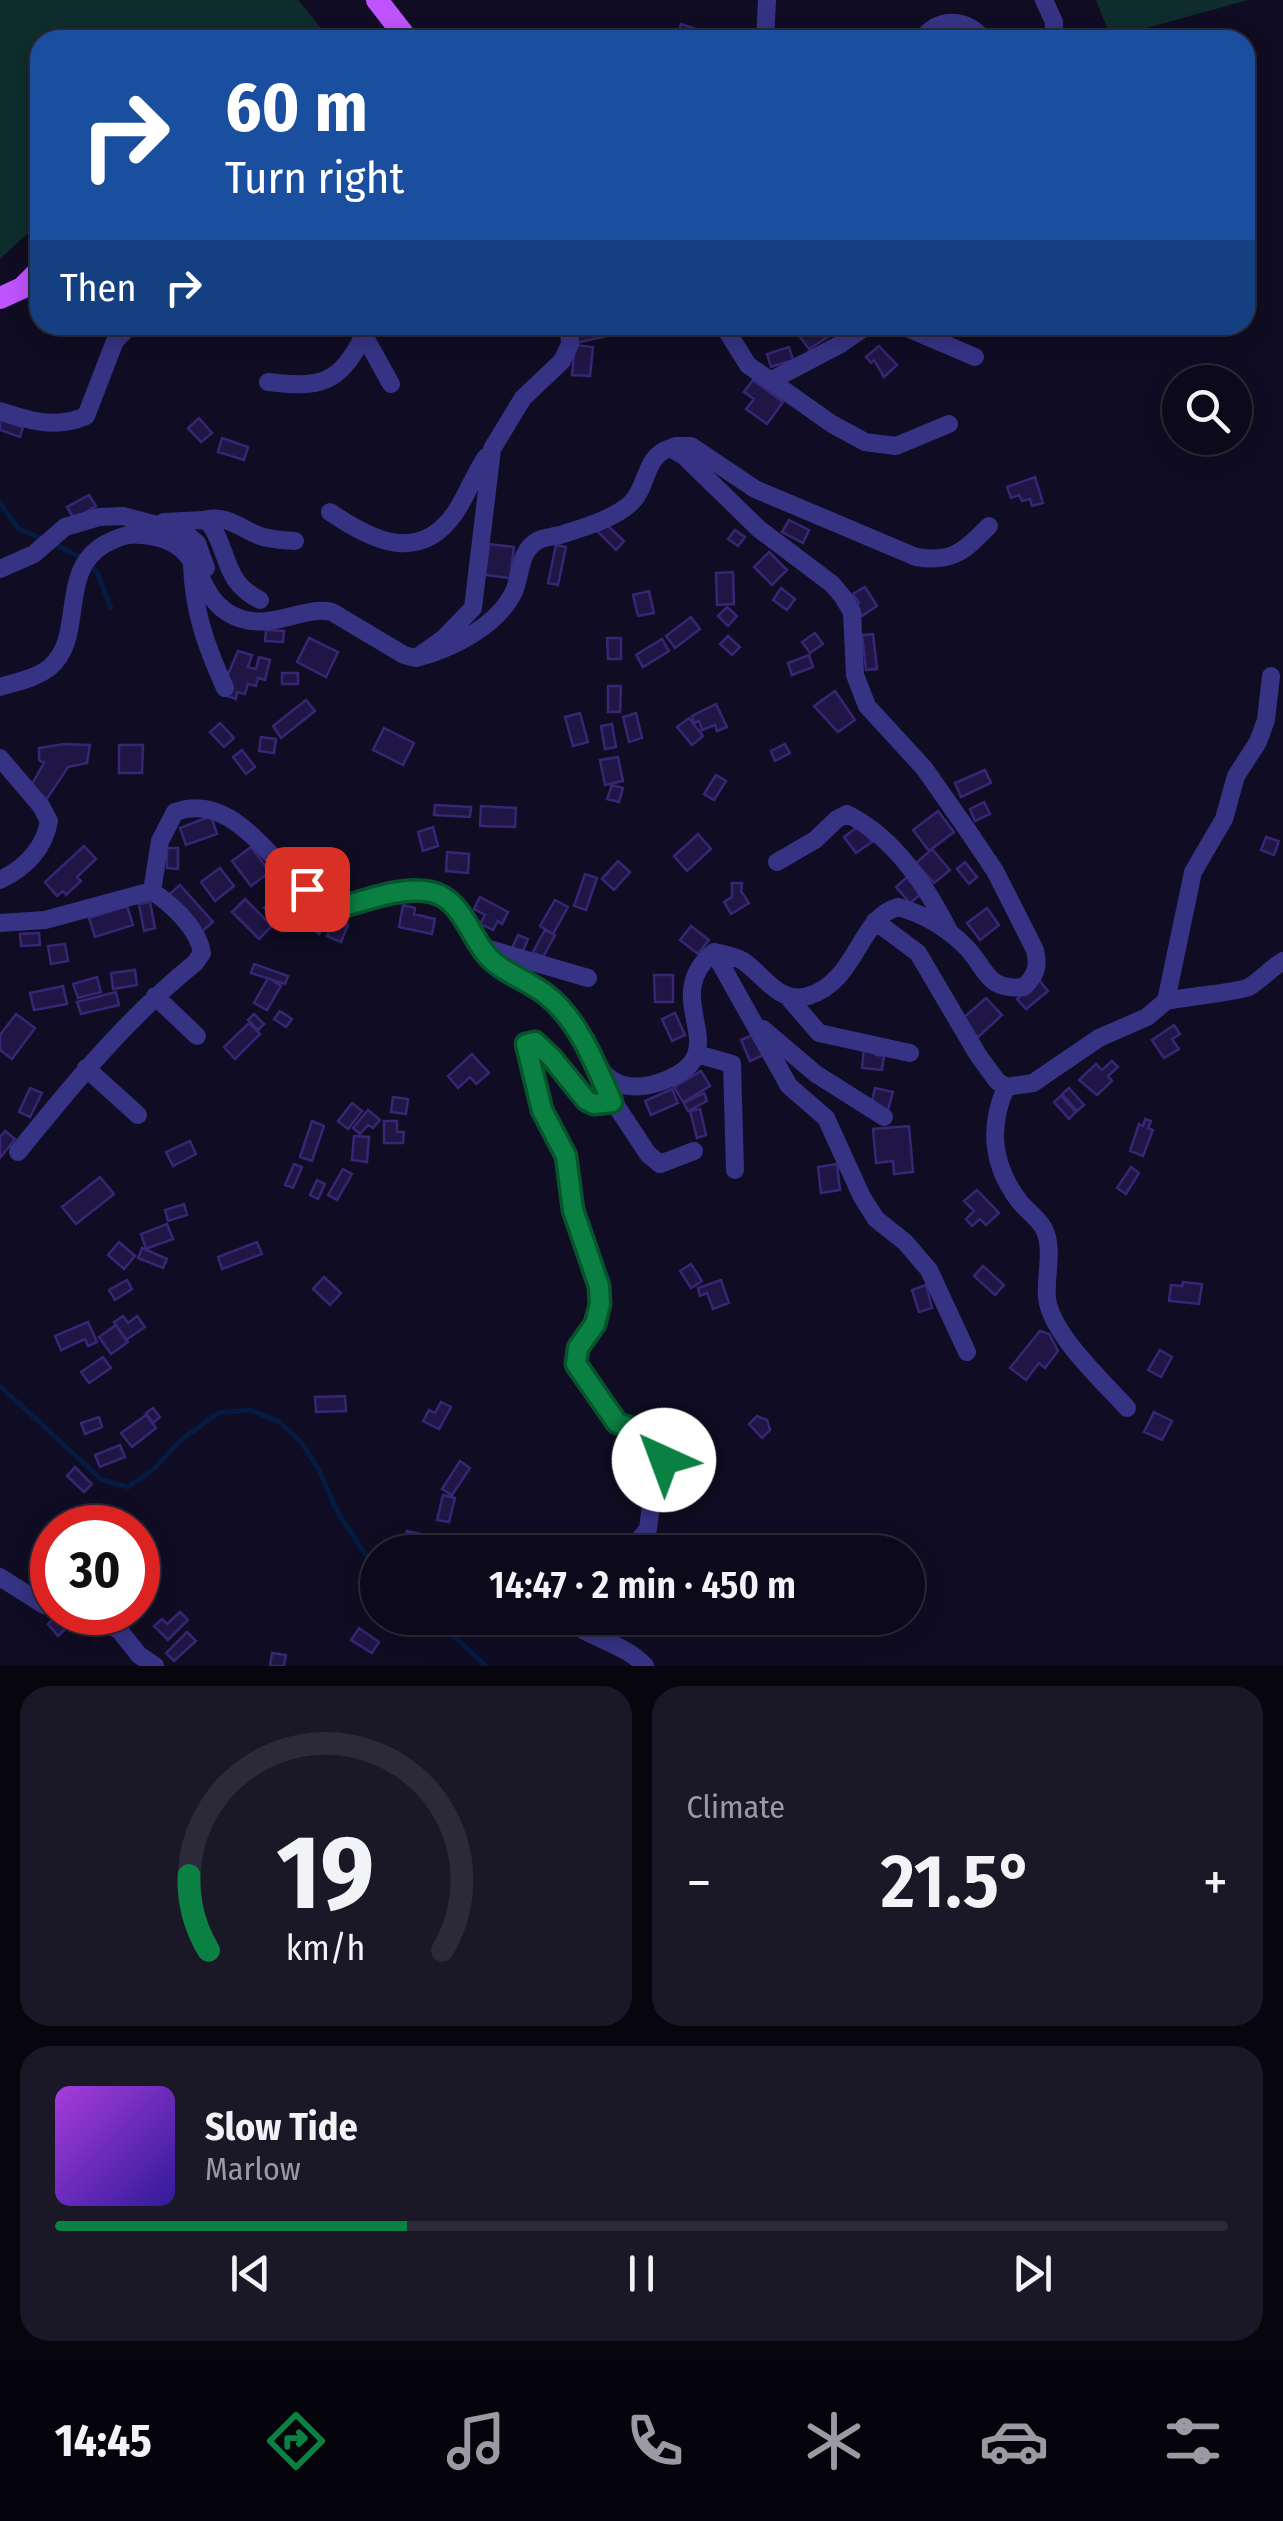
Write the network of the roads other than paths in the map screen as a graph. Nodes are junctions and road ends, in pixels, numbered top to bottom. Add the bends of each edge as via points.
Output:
1 (377, 0) edge
2 (766, 0) edge
3 (1044, 0) edge
4 (400, 30) edge
5 (765, 30) edge
6 (934, 30) edge
7 (975, 30) edge
8 (1054, 30) edge
9 (30, 280) edge
10 (0, 298) edge
11 (120, 335) edge
12 (360, 335) edge
13 (364, 335) edge
14 (569, 335) edge
15 (729, 335) edge
16 (854, 335) edge
17 (924, 335) edge
18 (974, 356) dead end
19 (770, 381) junction
20 (268, 382) dead end
21 (392, 384) dead end
22 (0, 411) edge
23 (950, 424) dead end
24 (670, 448) junction
25 (492, 449) junction
26 (330, 512) dead end
27 (203, 520) junction
28 (154, 522) junction
29 (989, 526) dead end
30 (295, 541) dead end
31 (192, 558) junction
32 (0, 569) edge
33 (210, 593) junction
34 (260, 600) dead end
35 (416, 658) junction
36 (1271, 676) dead end
37 (0, 687) edge
38 (226, 688) dead end
39 (0, 758) edge
40 (777, 862) dead end
41 (0, 880) edge
42 (152, 892) junction
43 (875, 921) junction
44 (0, 923) edge
45 (951, 936) junction
46 (482, 947) junction
47 (714, 952) junction
48 (1283, 961) edge
49 (588, 978) dead end
50 (156, 996) junction
51 (788, 997) junction
52 (1166, 1000) junction
53 (747, 1015) junction
54 (197, 1036) dead end
55 (910, 1053) dead end
56 (697, 1054) junction
57 (594, 1063) junction
58 (86, 1068) junction
59 (1006, 1087) junction
60 (612, 1102) junction
61 (138, 1115) dead end
62 (884, 1117) dead end
63 (694, 1151) dead end
64 (18, 1152) dead end
65 (735, 1170) dead end
66 (967, 1352) dead end
67 (1127, 1408) dead end
68 (643, 1535) edge
69 (0, 1577) edge
70 (30, 1596) edge
71 (123, 1635) edge
72 (590, 1635) edge
73 (155, 1666) edge
74 (645, 1666) edge

1 - 4 main road
2 - 5 street
3 - 8 street
6 - 7 street via 959,22
9 - 10 main road
11 - 22 street via 86,416 67,424 32,422
12 - 20 street via 354,355 332,378 310,386
13 - 21 street
14 - 25 street via 562,360 523,398
15 - 19 street via 748,365
16 - 19 street
17 - 18 street
19 - 23 street via 865,442 896,446
24 - 29 street via 691,446 754,488 916,557 956,555
24 - 35 street via 650,465 635,500 624,508 537,540 525,553 503,610 454,644
24 - 45 street via 844,597 867,706 924,768 995,871 1035,950 1034,976 1024,987 1006,989
25 - 26 street via 453,516 430,537 389,543
25 - 35 street via 473,608
27 - 28 street
27 - 30 street via 226,519 268,538
27 - 34 street via 237,582
28 - 32 street via 122,516 82,522
28 - 33 street via 198,543
31 - 33 street
31 - 37 street via 163,538 139,534 95,550 82,564 64,642 51,666
31 - 38 street via 196,612
33 - 35 street via 226,612 252,622 332,612
36 - 52 street via 1258,742 1193,872
39 - 41 street via 49,821 38,850
40 - 45 street via 847,814 903,859
42 - 44 street via 46,920
42 - 46 street via 160,841 175,812 192,806 232,818 298,884 340,907 395,892 433,892 454,904
42 - 50 street via 183,919 202,953
43 - 45 street via 898,907 918,912
43 - 51 street via 832,983 804,998
43 - 59 street via 918,952 970,1042
46 - 49 street
46 - 57 street via 498,966 558,1005
47 - 51 street via 741,959
47 - 53 street
47 - 56 street via 694,975
48 - 52 street via 1249,987
50 - 54 street
50 - 58 street
51 - 55 street via 819,1033
52 - 59 street via 1033,1084
53 - 62 street via 816,1074
53 - 66 street via 789,1086 826,1118 876,1220 929,1270
56 - 57 street via 672,1078 646,1087 616,1083
56 - 65 street via 732,1064
57 - 60 street
58 - 61 street
58 - 64 street
59 - 67 street via 994,1121 996,1159 1019,1200 1043,1225 1050,1310
60 - 63 street via 660,1164
60 - 68 street via 586,1100 535,1042 526,1044 542,1110 566,1156 573,1210 599,1286 595,1324 578,1348 576,1364 617,1423 658,1435 666,1448
69 - 70 street
71 - 73 street
72 - 74 street

